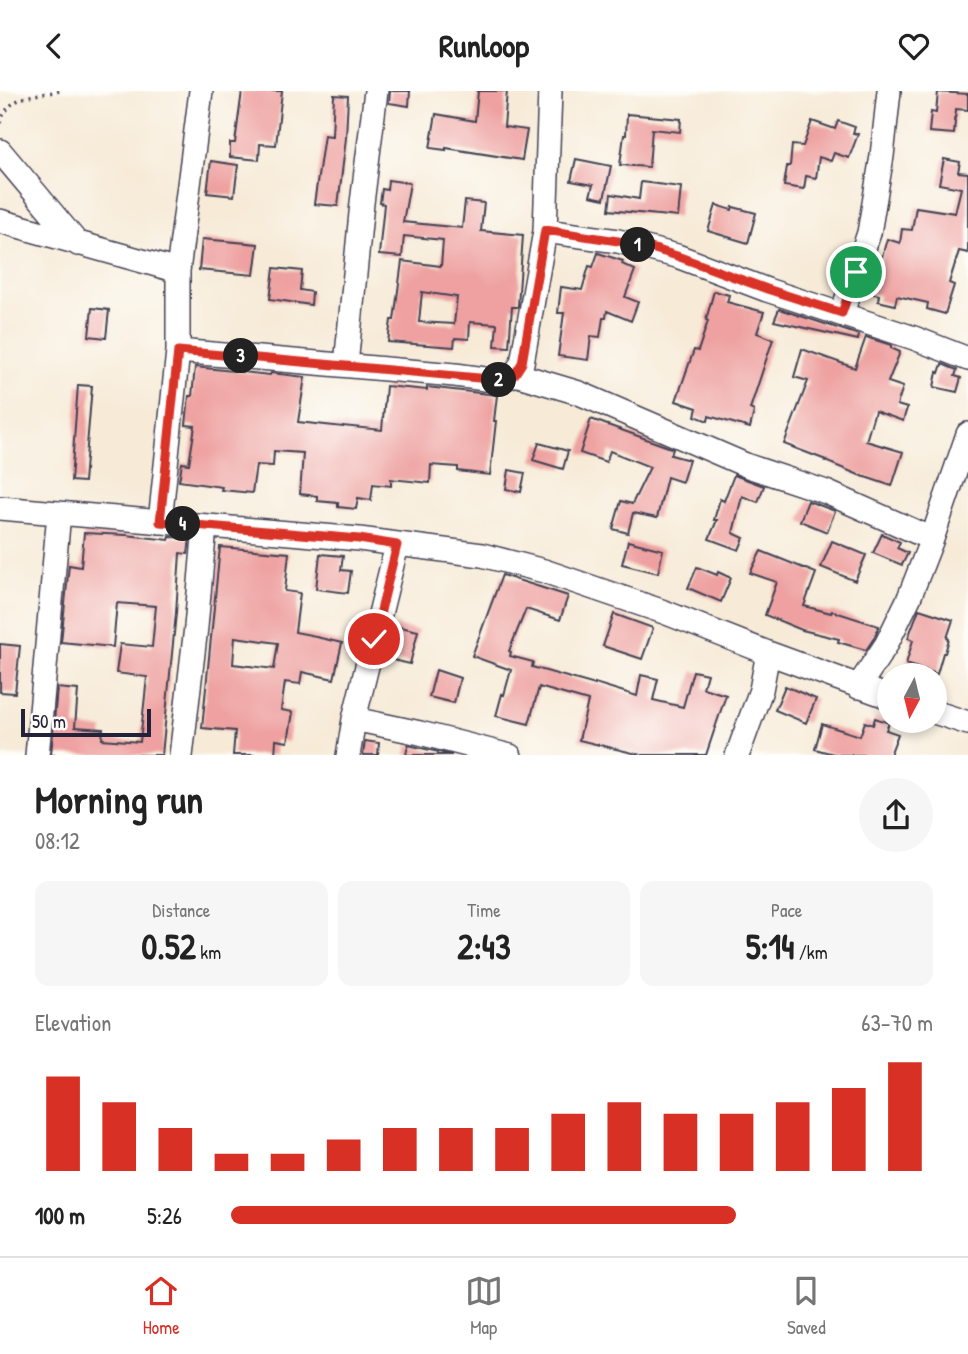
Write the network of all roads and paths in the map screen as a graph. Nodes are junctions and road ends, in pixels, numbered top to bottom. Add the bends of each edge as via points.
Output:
1 (60, 91) edge
2 (201, 91) edge
3 (376, 91) edge
4 (550, 91) edge
5 (889, 91) edge
6 (0, 123) edge
7 (0, 151) edge
8 (0, 221) edge
9 (545, 230) junction
10 (78, 244) junction
11 (178, 271) junction
12 (842, 313) junction
13 (178, 351) junction
14 (968, 359) edge
15 (346, 365) junction
16 (515, 374) junction
17 (968, 434) edge
18 (0, 508) edge
19 (59, 513) junction
20 (160, 522) junction
21 (205, 526) junction
22 (932, 539) junction
23 (397, 545) junction
24 (768, 653) junction
25 (858, 687) junction
26 (877, 693) edge
27 (947, 716) edge
28 (354, 719) junction
29 (968, 723) edge
30 (37, 755) edge
31 (181, 755) edge
32 (348, 755) edge
33 (510, 755) edge
34 (737, 755) edge

1 - 6 path via 25,96
2 - 11 street
3 - 15 street
4 - 9 street
5 - 12 street via 869,233
7 - 10 street
8 - 10 street
9 - 12 street via 648,247
9 - 16 street via 526,350
10 - 11 street
11 - 13 street
12 - 14 street
13 - 15 street
13 - 20 street
15 - 16 street via 501,380
16 - 22 street via 579,393
17 - 22 street
18 - 19 street
19 - 20 street
19 - 30 street
20 - 21 street
21 - 23 street
21 - 31 street
22 - 25 street via 886,645
23 - 24 street via 482,555 544,571
23 - 28 street
24 - 25 street
24 - 34 street via 761,691
25 - 26 street
27 - 29 street
28 - 32 street
28 - 33 street

